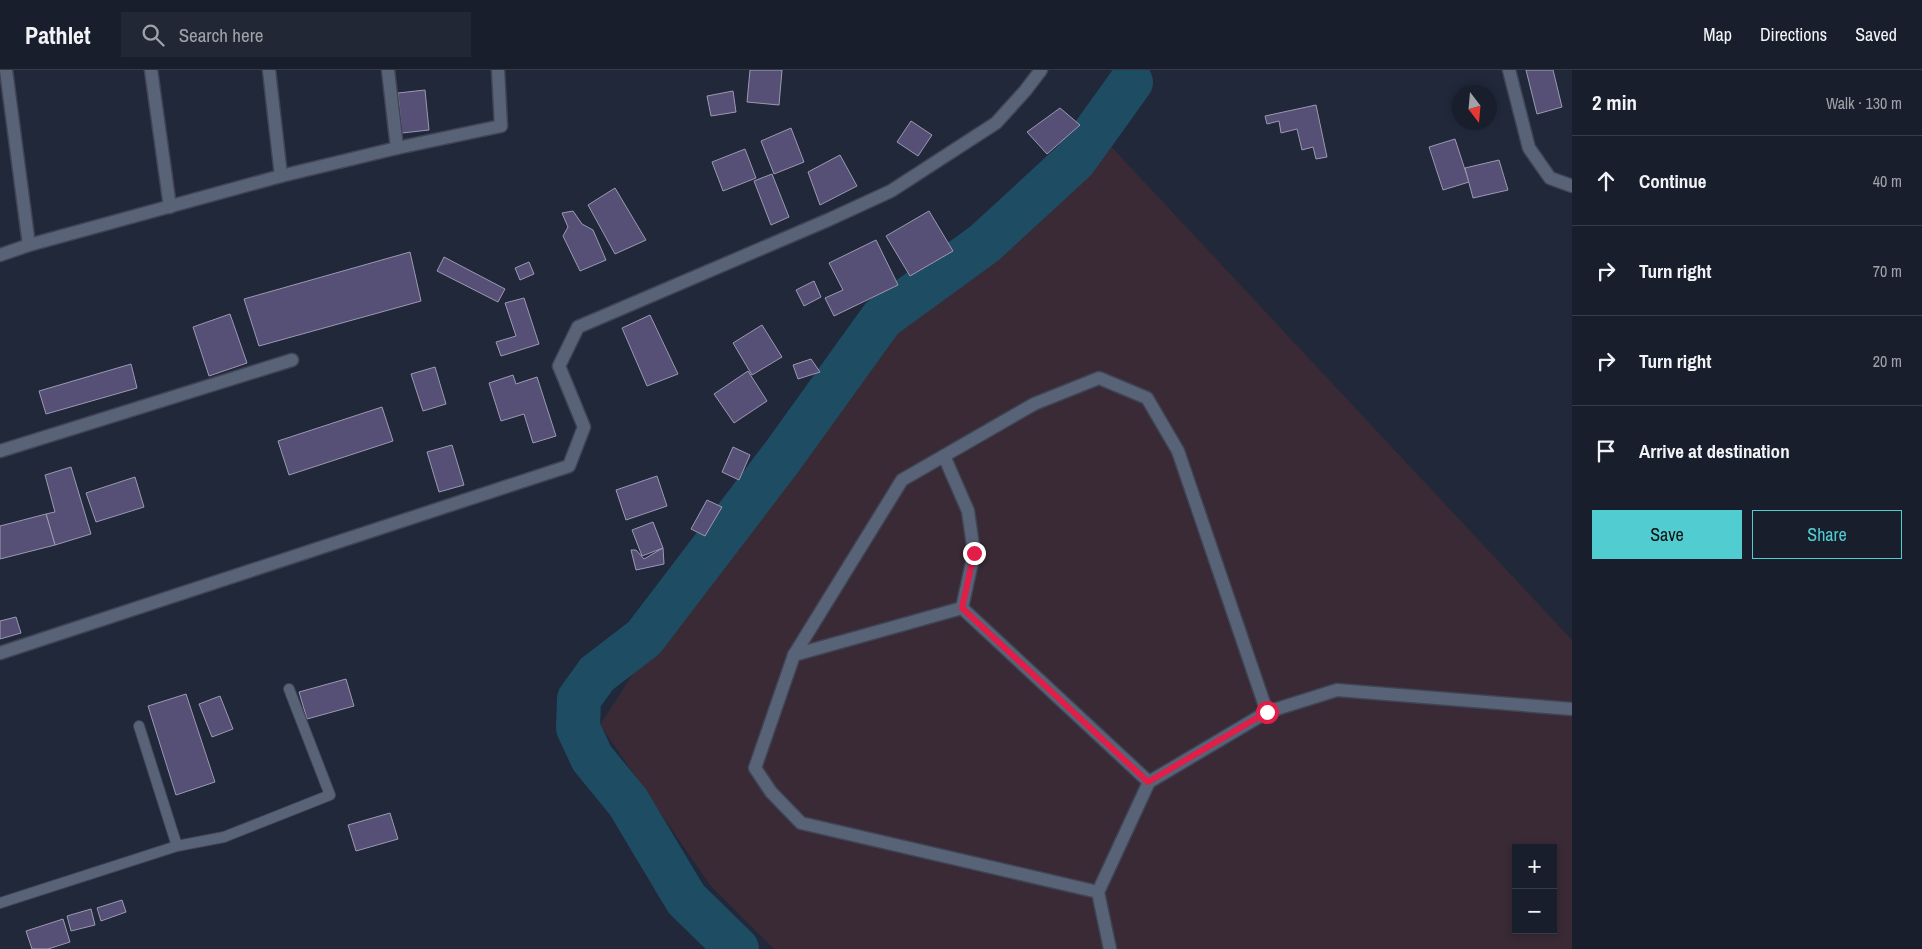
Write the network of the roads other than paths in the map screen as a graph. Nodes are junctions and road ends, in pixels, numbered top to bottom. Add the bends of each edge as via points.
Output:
1 (6, 70) edge
2 (151, 70) edge
3 (269, 70) edge
4 (388, 70) edge
5 (498, 70) edge
6 (1041, 70) edge
7 (1510, 70) edge
8 (397, 148) junction
9 (281, 176) junction
10 (1572, 186) edge
11 (170, 207) junction
12 (30, 245) junction
13 (0, 255) edge
14 (292, 360) dead end
15 (0, 450) edge
16 (944, 456) junction
17 (962, 608) junction
18 (0, 653) edge
19 (794, 655) junction
20 (289, 689) dead end
21 (1572, 709) edge
22 (1267, 712) junction
23 (139, 726) dead end
24 (1148, 782) junction
25 (177, 846) junction
26 (1098, 892) junction
27 (0, 903) edge
28 (1110, 949) edge

1 - 12 street
2 - 11 street
3 - 9 street
4 - 8 street
5 - 8 street via 502,126
6 - 18 street via 996,123 891,191 578,327 559,366 584,427 569,466
7 - 10 street via 1529,148 1550,178
8 - 9 street
9 - 11 street
11 - 12 street
12 - 13 street
14 - 15 street
16 - 17 street via 968,511 974,553
16 - 19 street via 902,480
16 - 22 street via 1034,404 1099,378 1147,398 1178,450
17 - 19 street
17 - 24 street
19 - 26 street via 755,768 771,792 801,823
20 - 25 lane via 330,795 224,837
21 - 22 street via 1337,690
22 - 24 street
23 - 25 lane
24 - 26 street
25 - 27 lane
26 - 28 street

